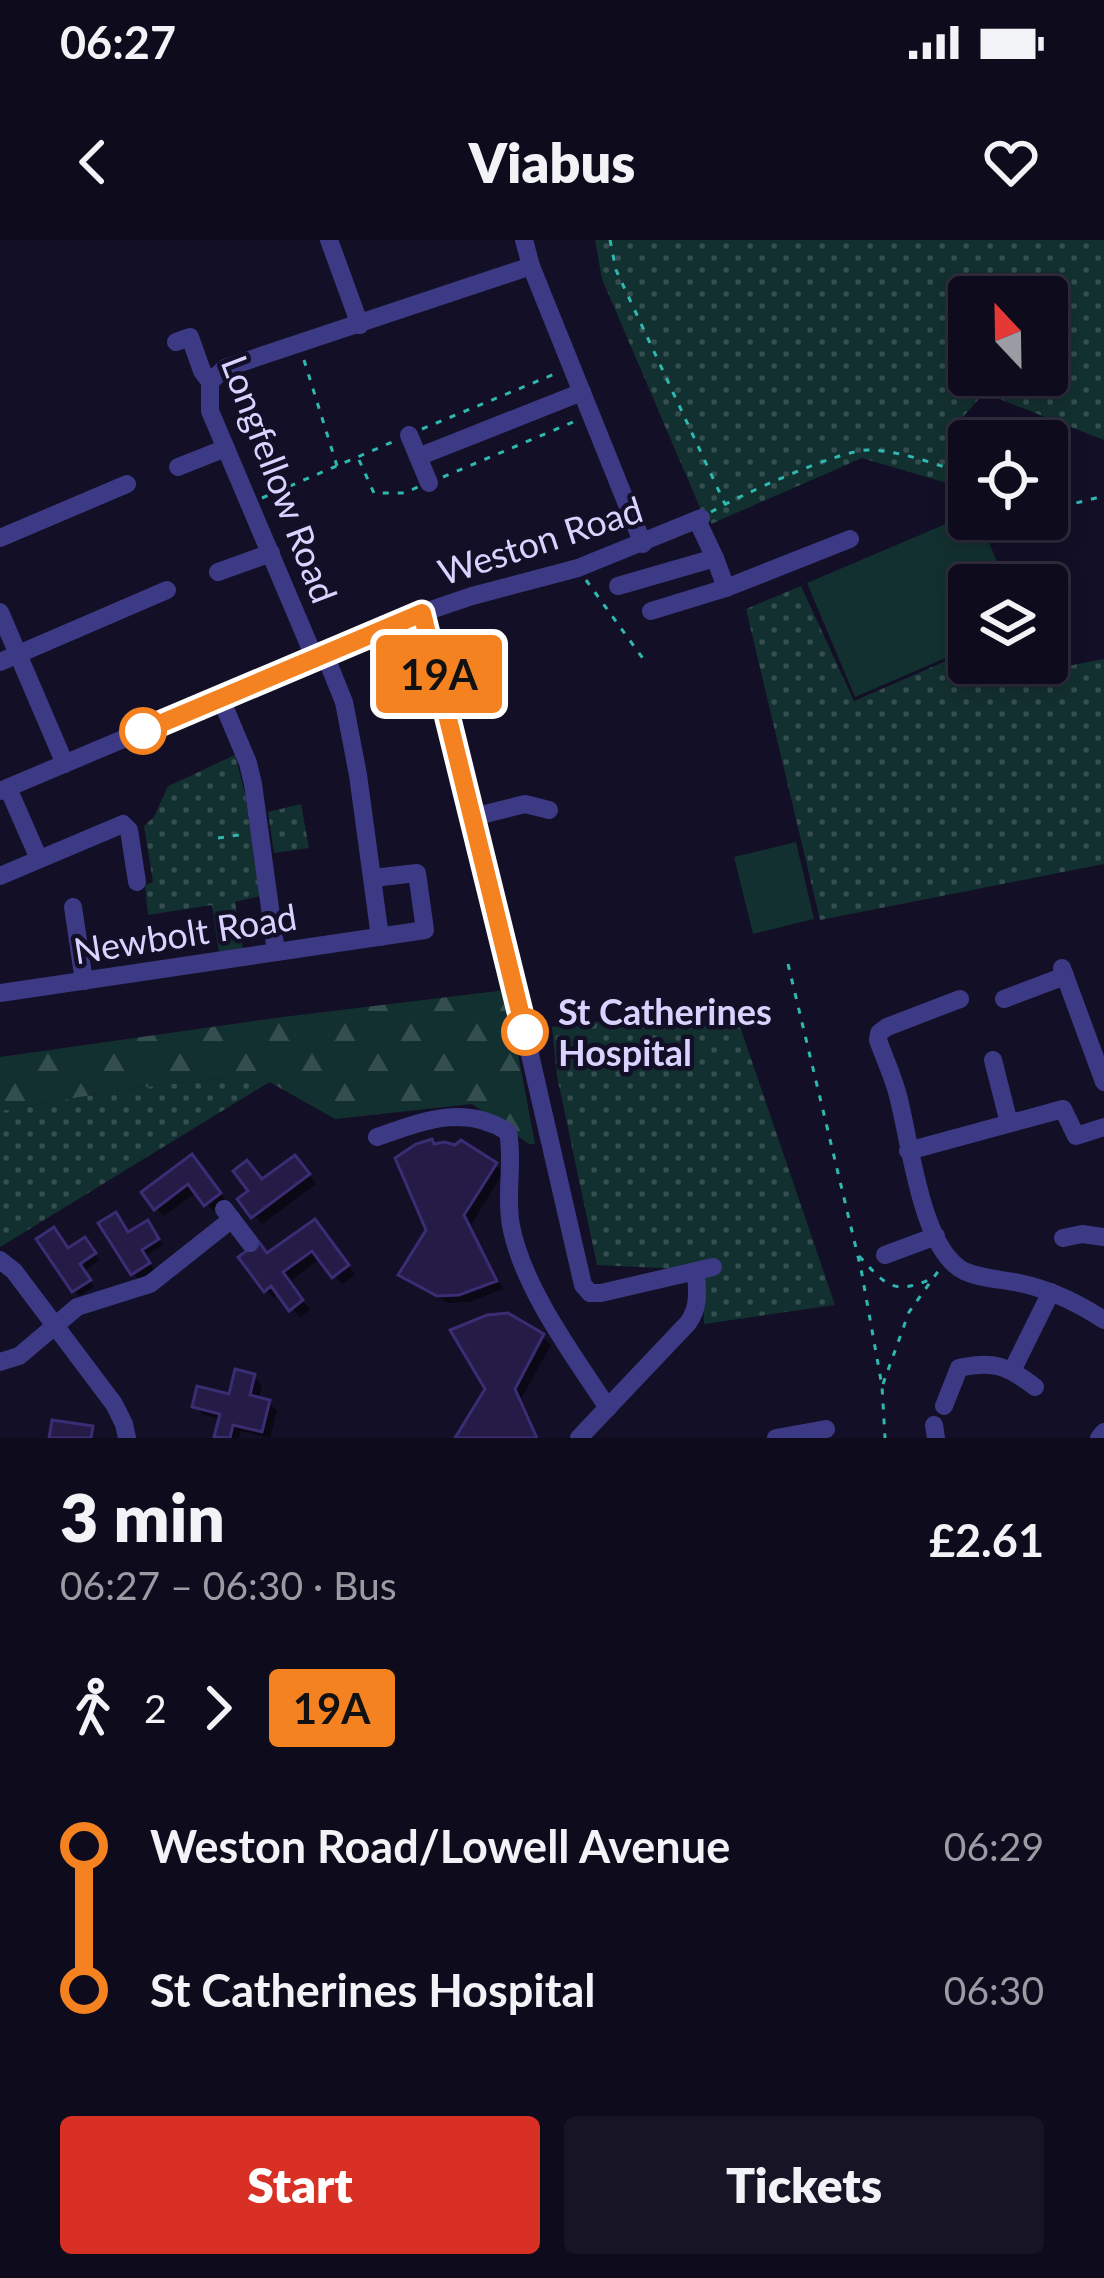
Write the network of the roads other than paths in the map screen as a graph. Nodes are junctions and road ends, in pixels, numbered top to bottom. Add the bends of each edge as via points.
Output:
1 (329, 240) edge
2 (524, 240) edge
3 (531, 266) junction
4 (360, 325) junction
5 (176, 341) dead end
6 (210, 382) junction
7 (582, 392) junction
8 (409, 435) dead end
9 (226, 448) junction
10 (418, 458) junction
11 (178, 467) dead end
12 (429, 483) road end
13 (127, 484) dead end
14 (0, 538) edge
15 (850, 539) dead end
16 (643, 544) junction
17 (271, 553) junction
18 (715, 558) junction
19 (218, 572) dead end
20 (618, 586) dead end
21 (725, 588) junction
22 (166, 590) dead end
23 (651, 610) dead end
24 (0, 612) edge
25 (422, 613) junction
26 (320, 657) junction
27 (9, 658) edge
28 (221, 698) junction
29 (64, 764) junction
30 (4, 789) edge
31 (549, 810) dead end
32 (473, 817) junction
33 (38, 860) junction
34 (0, 876) edge
35 (373, 878) junction
36 (137, 882) dead end
37 (72, 907) dead end
38 (380, 937) junction
39 (276, 952) junction
40 (84, 981) junction
41 (0, 993) edge
42 (960, 999) dead end
43 (1004, 999) dead end
44 (993, 1060) dead end
45 (1104, 1082) edge
46 (1009, 1123) junction
47 (1104, 1127) edge
48 (376, 1137) dead end
49 (908, 1151) junction
50 (936, 1236) junction
51 (1104, 1237) edge
52 (1056, 1238) dead end
53 (250, 1243) dead end
54 (885, 1255) dead end
55 (0, 1260) edge
56 (1051, 1292) junction
57 (1100, 1310) edge
58 (53, 1324) junction
59 (0, 1362) edge
60 (1012, 1371) junction
61 (1035, 1388) dead end
62 (944, 1406) dead end
63 (608, 1408) junction
64 (826, 1429) dead end
65 (805, 1435) edge
66 (127, 1438) edge
67 (579, 1438) edge
68 (776, 1438) edge

1 - 4 street
2 - 3 street
3 - 4 street
3 - 7 street
4 - 6 street via 225,368
5 - 6 street, Longfellow Road via 190,337
6 - 9 street, Longfellow Road via 210,411
7 - 10 street
7 - 16 street
8 - 10 street
9 - 11 street
9 - 17 street, Longfellow Road
10 - 12 street
13 - 14 street
15 - 21 street
16 - 18 street, Weston Road via 699,519
16 - 25 street, Weston Road
17 - 19 street
17 - 26 street, Longfellow Road
18 - 20 street
18 - 21 street
21 - 23 street
22 - 27 street
24 - 27 street
25 - 26 street, Weston Road
25 - 32 street
26 - 28 street, Weston Road
26 - 35 street, Longfellow Road via 344,702
27 - 29 street
28 - 29 street, Weston Road
28 - 39 street via 248,763
29 - 30 street, Weston Road
30 - 33 street
31 - 32 street via 525,805
32 - 63 street via 583,1285 601,1294 704,1269 695,1313
33 - 34 street
33 - 36 street via 123,824
35 - 38 street, Longfellow Road
35 - 38 street, Newbolt Road via 417,873 426,926
37 - 40 street
38 - 39 street, Newbolt Road
39 - 40 street, Newbolt Road
40 - 41 street, Newbolt Road
42 - 49 street via 879,1034
43 - 45 street via 1064,972
44 - 46 street
46 - 47 street via 1064,1109 1076,1136
46 - 49 street
48 - 63 street via 452,1116 508,1132 517,1250
49 - 50 street
50 - 54 street
50 - 56 street via 959,1269
51 - 52 street
53 - 58 street via 228,1214 150,1284 85,1303
55 - 58 street
56 - 57 street
56 - 60 street
58 - 59 street via 19,1356
58 - 66 street via 114,1404
60 - 61 street
60 - 62 street via 979,1363 959,1368
63 - 67 street
64 - 65 street
65 - 68 street

